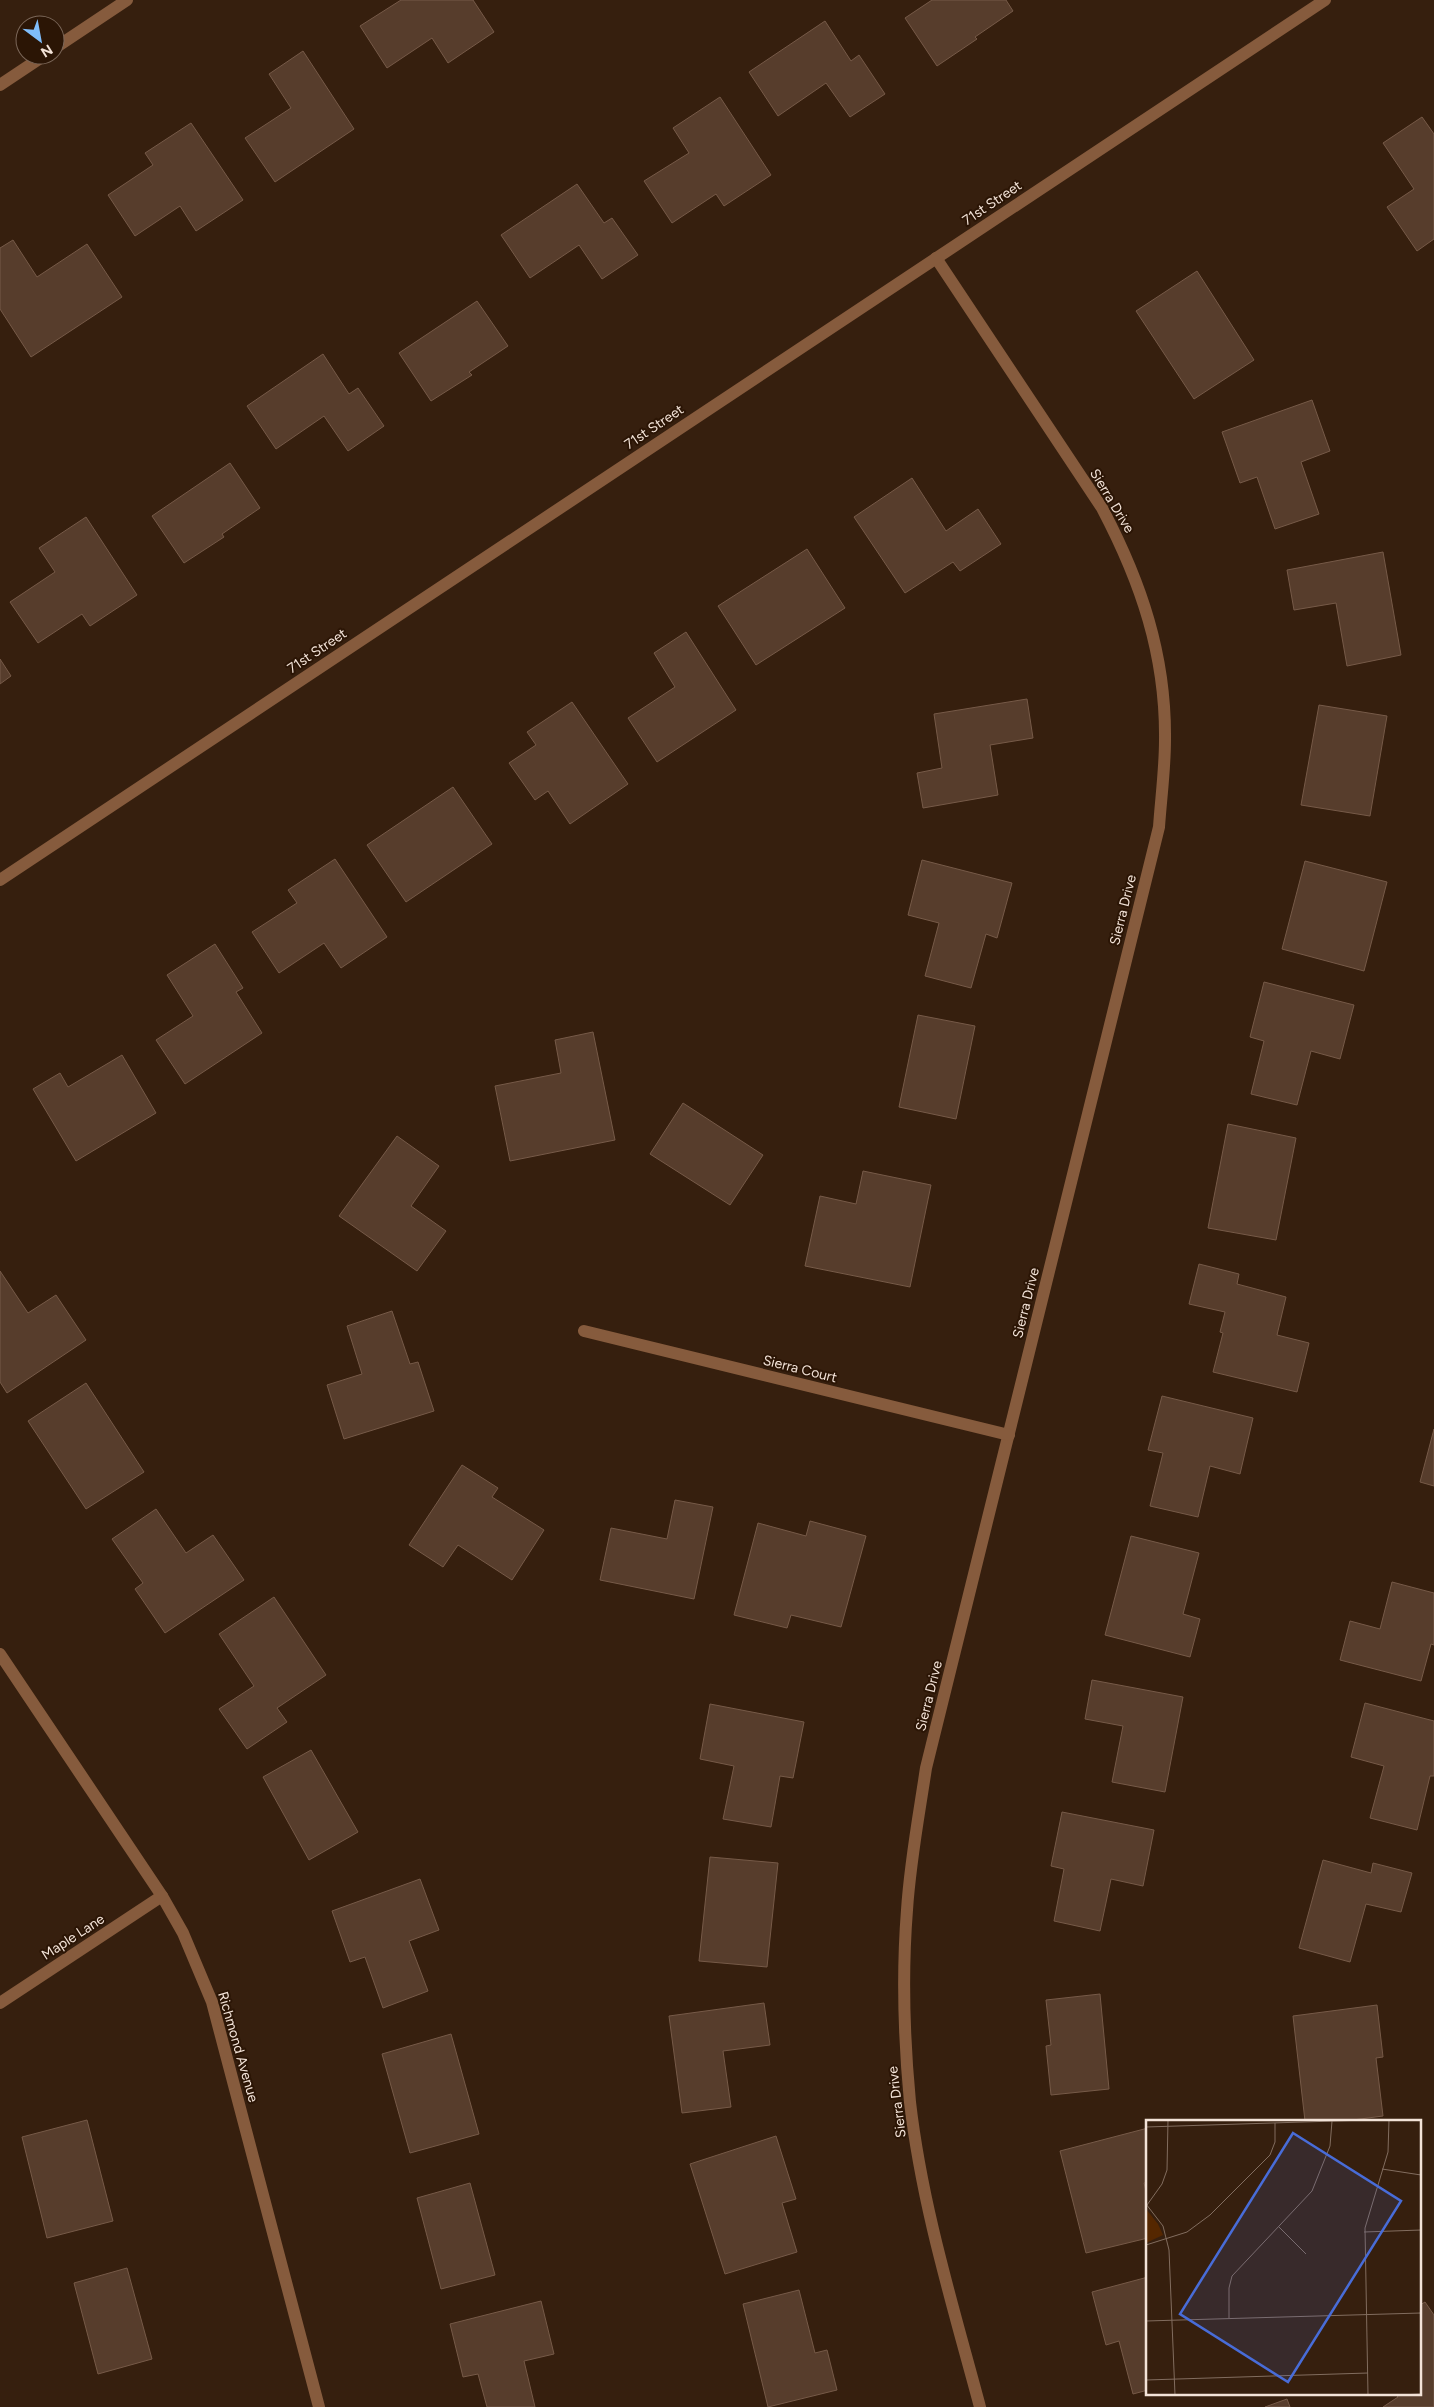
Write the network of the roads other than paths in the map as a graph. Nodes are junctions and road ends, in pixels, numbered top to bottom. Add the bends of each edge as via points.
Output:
1 (127, 0) edge
2 (1325, 0) edge
3 (65, 41) edge
4 (30, 65) edge
5 (0, 85) edge
6 (936, 258) junction
7 (0, 880) edge
8 (584, 1331) dead end
9 (1009, 1435) junction
10 (0, 1654) edge
11 (162, 1896) junction
12 (0, 2003) edge
13 (318, 2407) edge
14 (980, 2407) edge

1 - 3 street
2 - 6 street, 71st Street
4 - 5 street
6 - 7 street, 71st Street
6 - 9 street, Sierra Drive via 1102,508 1138,582 1152,630 1162,684 1165,739 1159,827
8 - 9 street, Sierra Court
9 - 14 street, Sierra Drive via 926,1768 911,1865 904,1968 906,2058 922,2181
10 - 11 street, Richmond Avenue
11 - 12 street, Maple Lane
11 - 13 street, Richmond Avenue via 183,1933 212,2002

